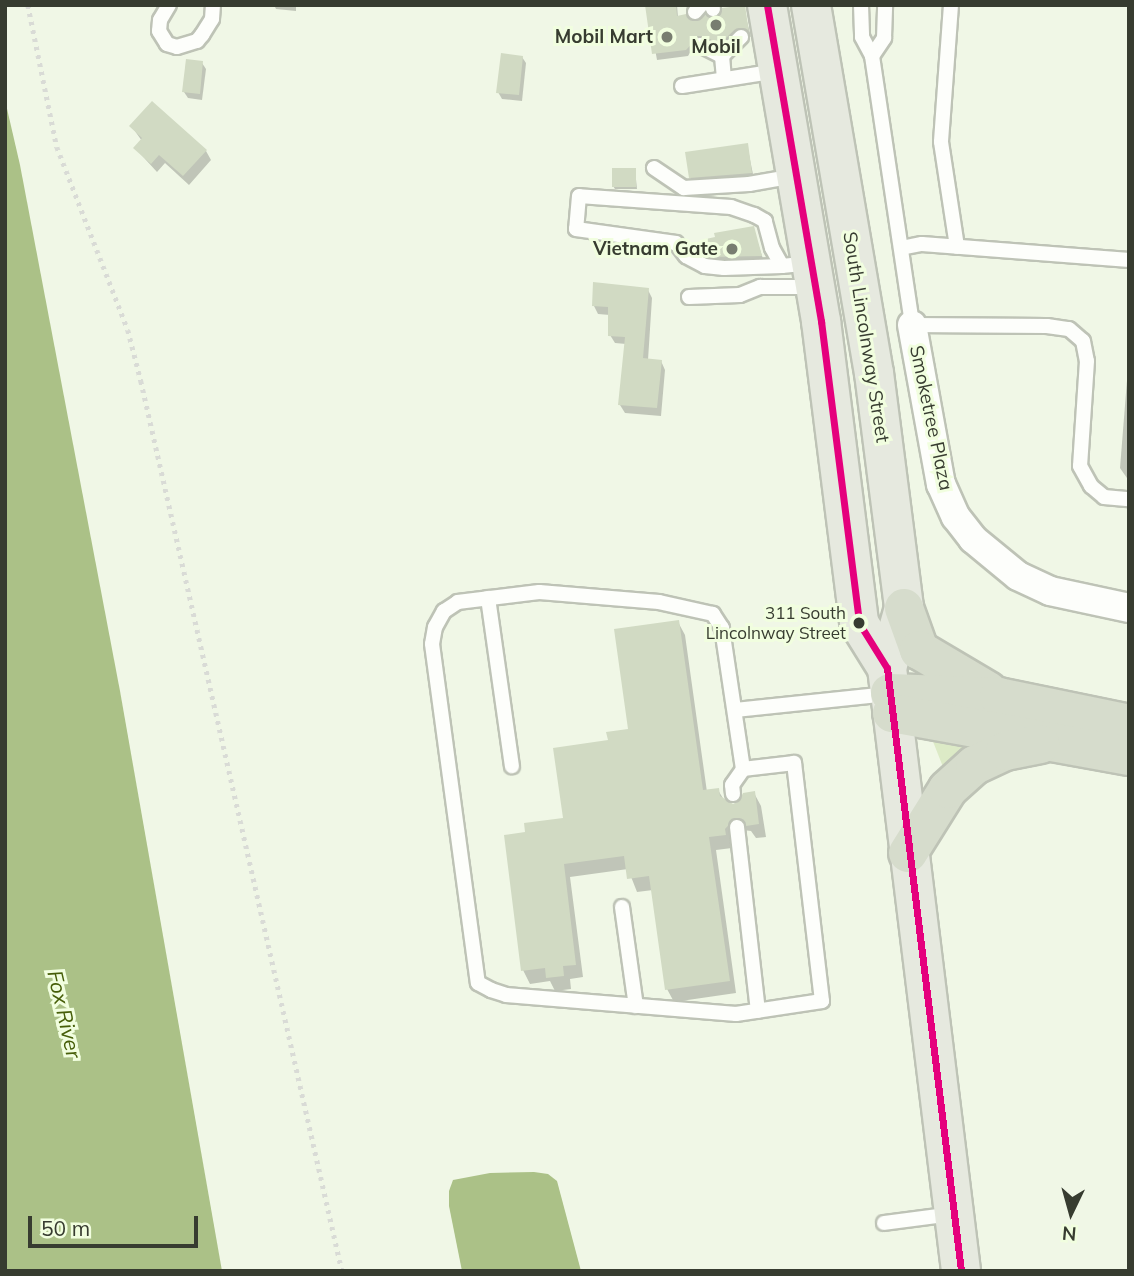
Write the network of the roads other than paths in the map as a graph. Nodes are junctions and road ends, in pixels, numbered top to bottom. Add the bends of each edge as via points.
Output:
1 (169, 5) edge
2 (213, 5) edge
3 (767, 5) edge
4 (811, 5) edge
5 (861, 5) edge
6 (885, 5) edge
7 (951, 5) edge
8 (741, 37) dead end
9 (700, 45) dead end
10 (720, 49) junction
11 (872, 55) junction
12 (779, 71) junction
13 (724, 79) junction
14 (682, 86) dead end
15 (654, 168) dead end
16 (797, 176) junction
17 (957, 247) junction
18 (901, 248) junction
19 (1129, 260) edge
20 (803, 272) junction
21 (689, 297) dead end
22 (912, 325) junction
23 (1129, 499) edge
24 (488, 598) junction
25 (904, 608) junction
26 (1129, 608) edge
27 (889, 691) junction
28 (999, 697) junction
29 (735, 710) junction
30 (1129, 723) edge
31 (1049, 742) junction
32 (1129, 756) edge
33 (512, 766) dead end
34 (743, 769) junction
35 (733, 794) dead end
36 (737, 827) dead end
37 (908, 853) junction
38 (622, 907) dead end
39 (636, 1006) junction
40 (758, 1011) junction
41 (953, 1213) junction
42 (884, 1223) dead end
43 (961, 1271) edge

1 - 2 lane via 159,31 167,44 177,47 197,41 212,19
3 - 12 main road, South Lincolnway Street
4 - 25 main road, South Lincolnway Street via 874,373
5 - 11 lane via 862,37
6 - 11 lane via 884,38
7 - 17 lane via 941,142
8 - 10 lane
9 - 10 lane
10 - 13 lane
11 - 18 lane
12 - 13 lane
12 - 16 main road, South Lincolnway Street
13 - 14 lane
15 - 16 lane via 684,188
16 - 20 main road, South Lincolnway Street
17 - 18 lane via 922,244
17 - 19 lane
18 - 22 lane
20 - 20 lane via 772,248 765,221 731,207 579,196 576,229 676,243 686,256 705,266
20 - 21 lane via 740,295
20 - 27 main road, South Lincolnway Street via 859,623
22 - 23 lane via 1069,329 1083,341 1087,361 1080,466 1091,486 1104,497
22 - 26 street, Smoketree Plaza via 941,485 956,517 973,539 1018,576 1050,591
24 - 29 lane via 539,592 600,596 713,614 723,628
24 - 33 lane
24 - 39 lane via 458,602 443,611 432,644 478,983 506,995
25 - 27 main road, South Lincolnway Street
25 - 28 highway via 919,650
27 - 28 highway
27 - 29 lane
27 - 31 highway
27 - 37 main road, South Lincolnway Street
28 - 30 highway
29 - 34 lane
31 - 32 highway
31 - 37 highway via 1005,751 975,765 948,789
34 - 35 lane via 732,785
34 - 40 lane via 794,764 822,1001
36 - 40 lane
37 - 41 main road, South Lincolnway Street
38 - 39 lane
39 - 40 lane via 736,1014
41 - 42 lane
41 - 43 main road, South Lincolnway Street

